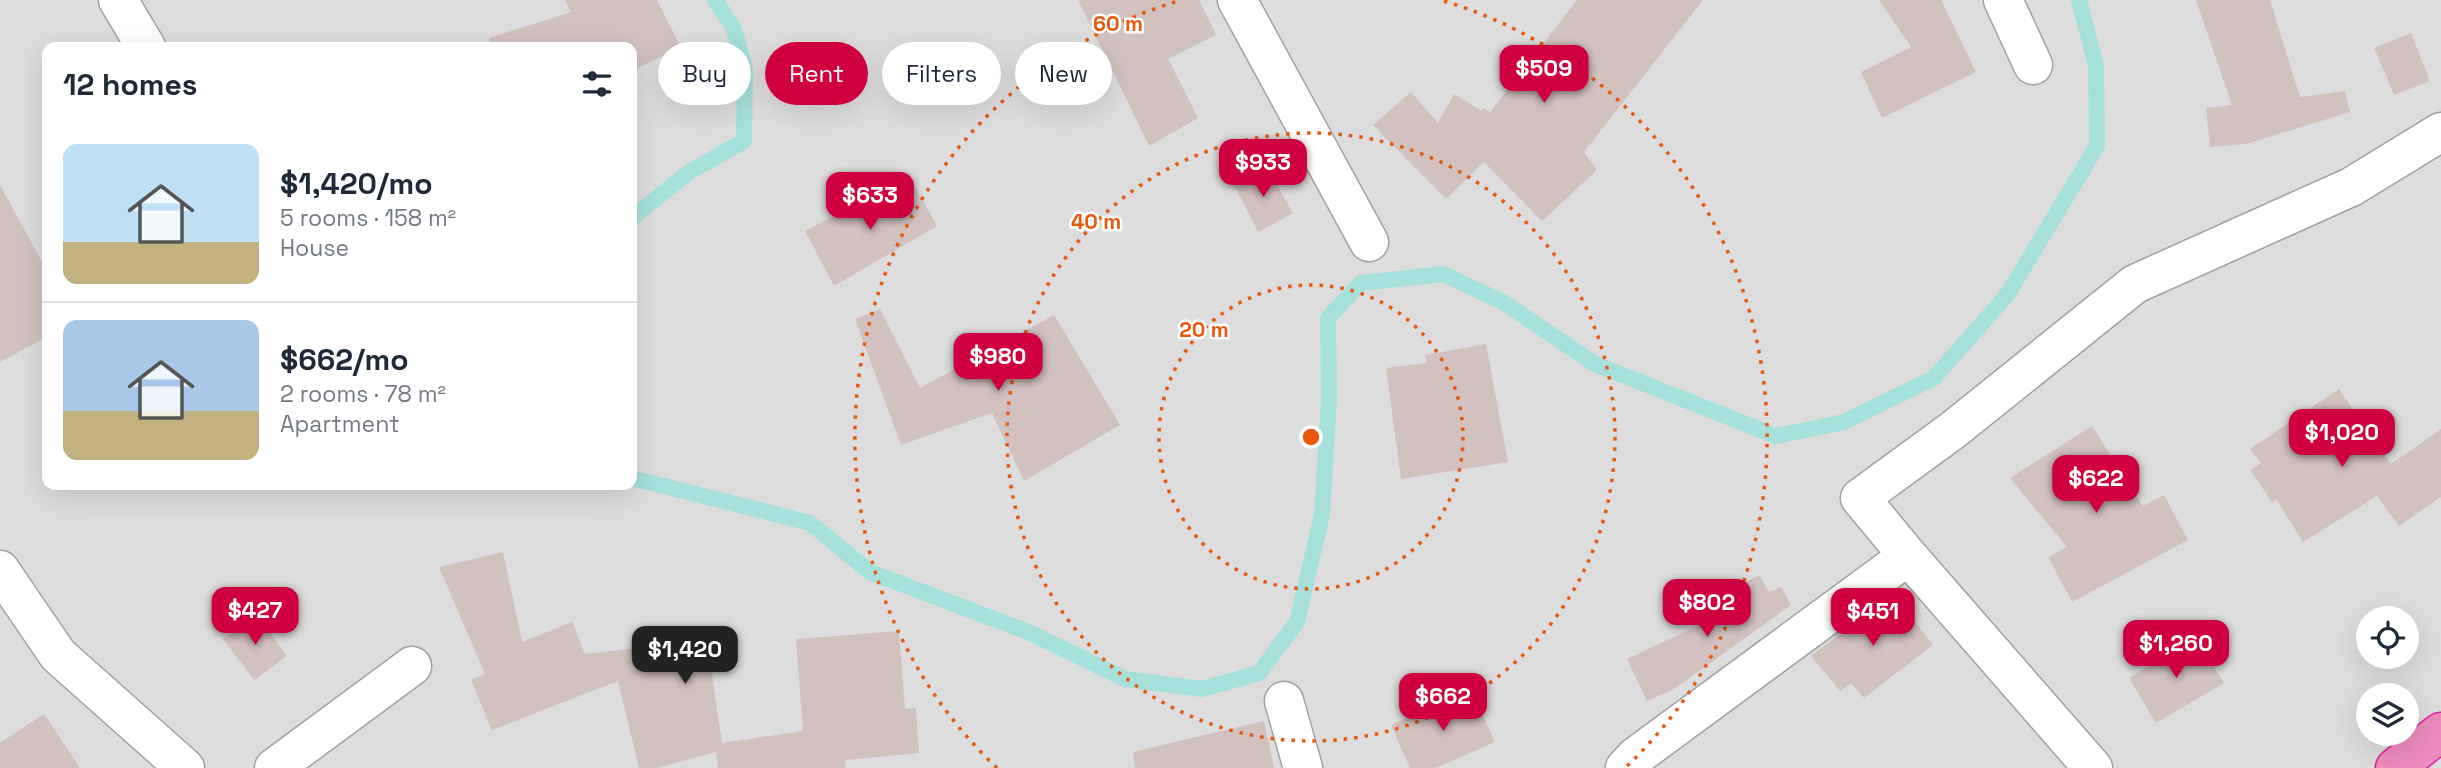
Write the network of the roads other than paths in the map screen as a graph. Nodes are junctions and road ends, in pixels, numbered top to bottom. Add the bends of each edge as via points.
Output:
1 (118, 0) edge
2 (1237, 0) edge
3 (2003, 0) edge
4 (143, 42) edge
5 (2033, 65) dead end
6 (2441, 132) edge
7 (1368, 242) dead end
8 (1908, 556) junction
9 (0, 570) edge
10 (412, 666) dead end
11 (1284, 701) dead end
12 (2441, 732) edge
13 (185, 768) edge
14 (274, 768) edge
15 (1303, 768) edge
16 (1625, 768) edge
17 (2093, 768) edge
18 (2395, 768) edge

1 - 4 street
2 - 7 street
3 - 5 street
6 - 8 street via 2351,187 2135,284 1860,498
8 - 16 street
8 - 17 street
9 - 13 street via 58,655
10 - 14 street
11 - 15 street
12 - 18 highway

